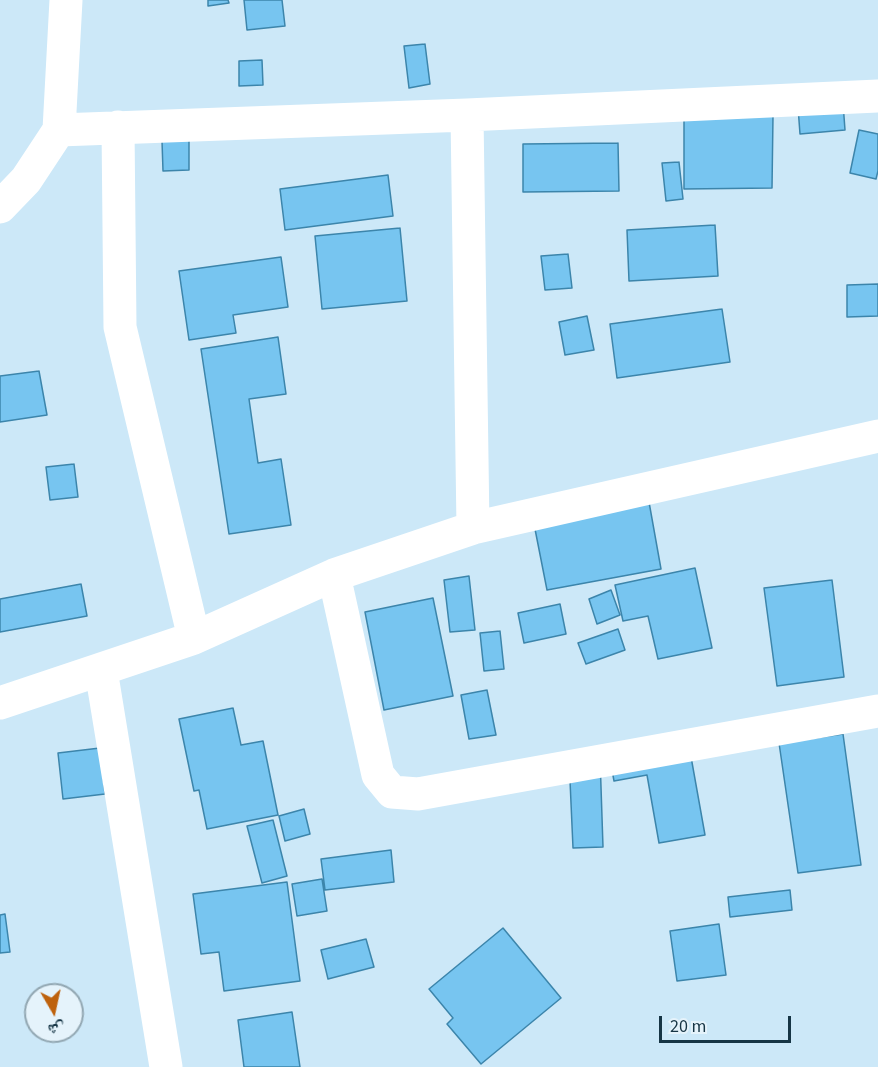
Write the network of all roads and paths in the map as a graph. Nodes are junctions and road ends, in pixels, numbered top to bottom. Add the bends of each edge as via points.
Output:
1 (66, 0) edge
2 (878, 96) edge
3 (468, 115) junction
4 (118, 127) junction
5 (59, 130) junction
6 (0, 207) edge
7 (878, 436) edge
8 (472, 528) junction
9 (334, 575) junction
10 (194, 638) junction
11 (101, 670) junction
12 (0, 703) edge
13 (878, 711) edge
14 (166, 1067) edge

1 - 5 street
2 - 3 street
3 - 4 street
3 - 8 street
4 - 5 street
4 - 10 street via 120,327
5 - 6 street via 26,180
7 - 8 street
8 - 9 street
9 - 10 street
9 - 13 street via 378,775 392,792 418,794
10 - 11 street
11 - 12 street
11 - 14 street

